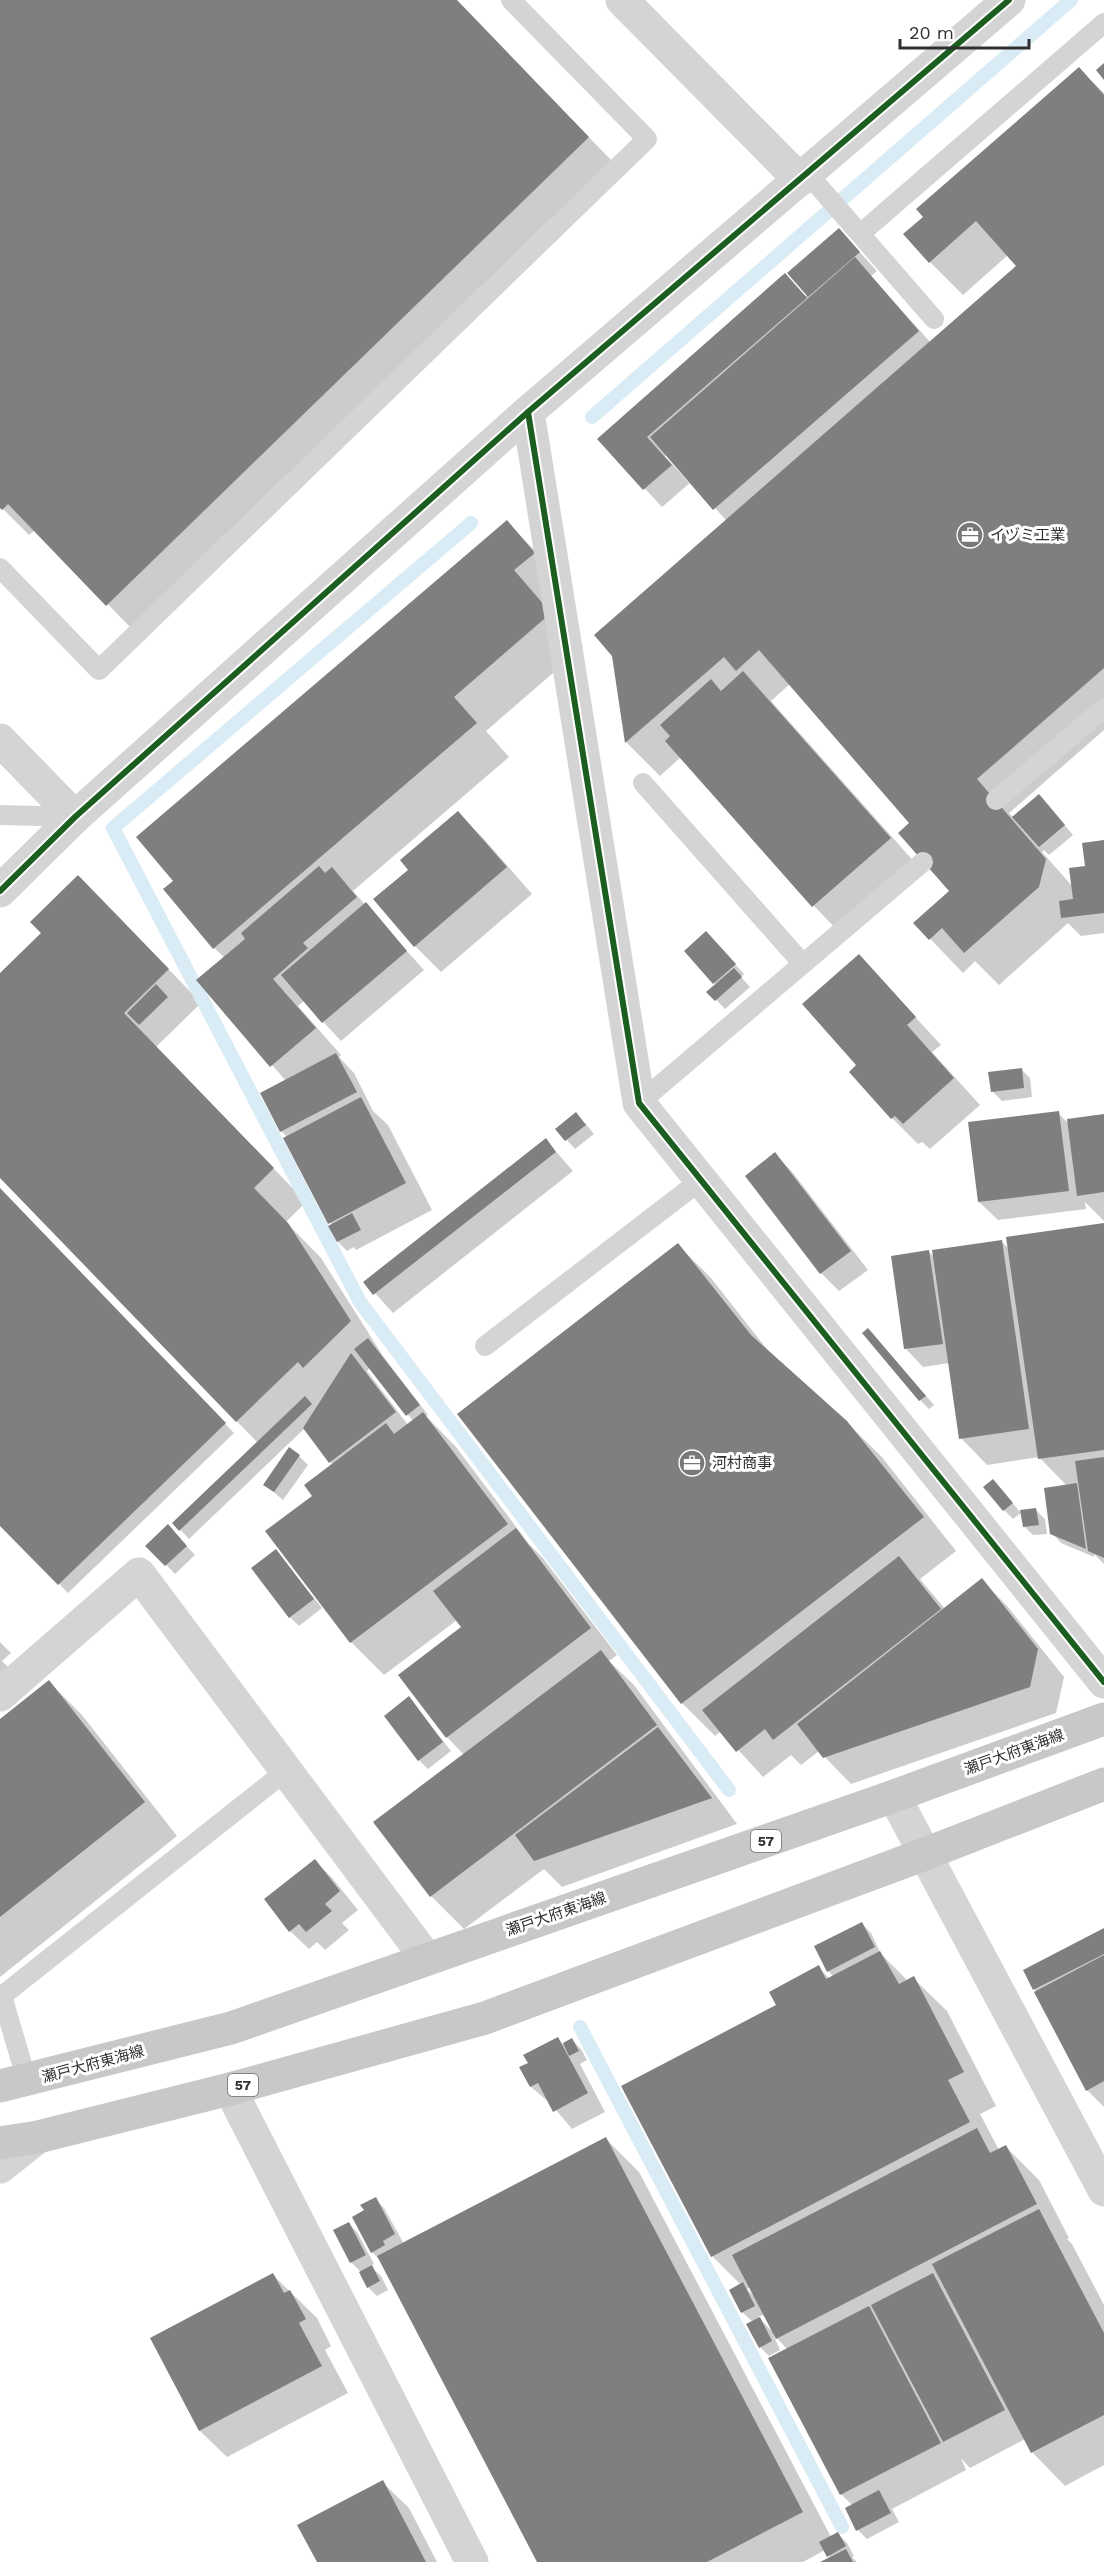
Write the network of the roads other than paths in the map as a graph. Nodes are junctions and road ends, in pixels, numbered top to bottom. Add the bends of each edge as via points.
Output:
1 (511, 0) edge
2 (622, 0) edge
3 (1009, 0) edge
4 (1104, 23) edge
5 (810, 182) junction
6 (860, 234) junction
7 (934, 319) dead end
8 (528, 412) junction
9 (0, 568) edge
10 (1104, 708) edge
11 (0, 740) edge
12 (643, 783) dead end
13 (996, 800) dead end
14 (0, 815) edge
15 (75, 817) junction
16 (923, 862) dead end
17 (0, 891) edge
18 (803, 964) junction
19 (639, 1103) junction
20 (701, 1180) junction
21 (485, 1346) dead end
22 (1104, 1682) edge
23 (0, 1695) edge
24 (1104, 1719) edge
25 (286, 1771) junction
26 (1104, 1784) edge
27 (894, 1796) junction
28 (925, 1854) junction
29 (427, 1959) junction
30 (14, 2084) edge
31 (230, 2089) junction
32 (38, 2137) junction
33 (0, 2143) edge
34 (0, 2167) edge
35 (1104, 2190) edge
36 (472, 2562) edge

1 - 9 lane via 646,139 99,670
2 - 5 street
3 - 5 street
4 - 6 lane
5 - 6 lane
5 - 8 street
6 - 7 lane
8 - 15 street
8 - 19 street
10 - 13 lane
11 - 15 street
12 - 18 lane
14 - 15 lane
15 - 17 street
16 - 18 lane
18 - 19 lane
19 - 20 street
20 - 21 lane
20 - 22 street
23 - 25 street via 139,1575
24 - 27 main road, 瀬戸大府東海線 / 57
25 - 29 street
25 - 30 lane via 2,1996
26 - 28 main road, 57
27 - 28 street
27 - 29 main road, 瀬戸大府東海線 / 57
28 - 31 main road, 57 via 485,2018
28 - 35 street
29 - 30 main road, 瀬戸大府東海線 / 57 via 231,2028
31 - 32 main road, 57
31 - 36 street
32 - 33 main road, 57
32 - 34 street

